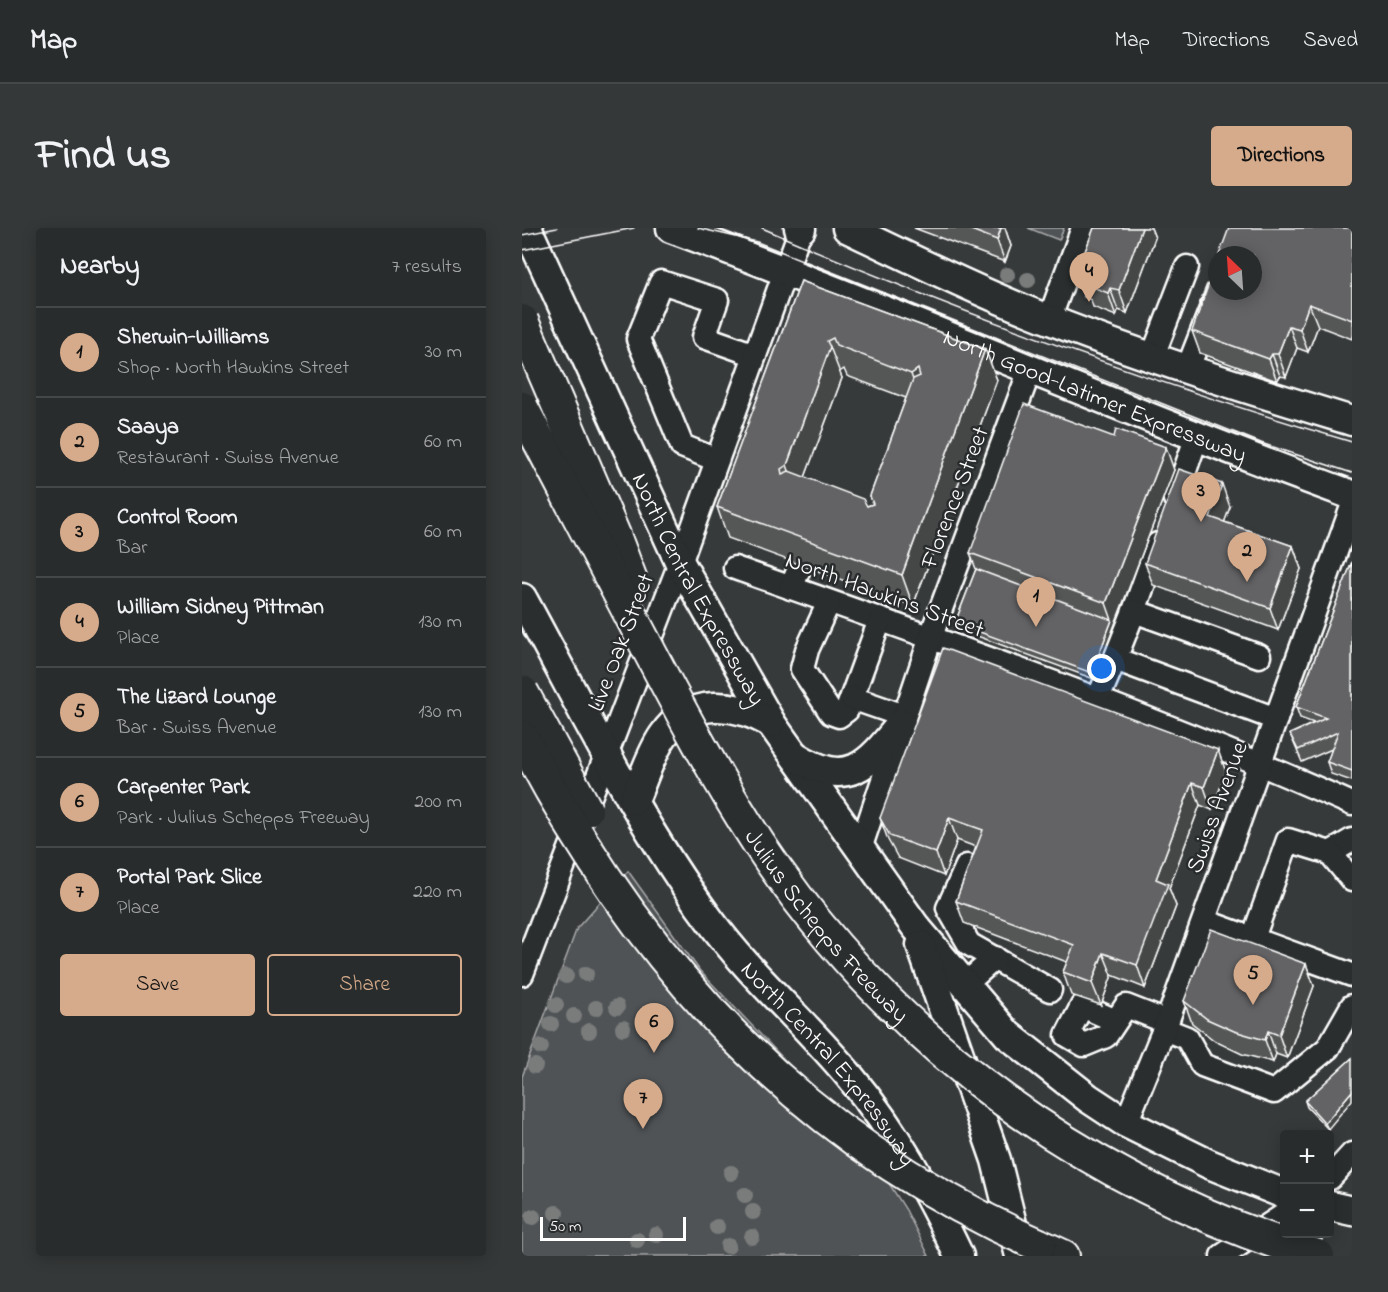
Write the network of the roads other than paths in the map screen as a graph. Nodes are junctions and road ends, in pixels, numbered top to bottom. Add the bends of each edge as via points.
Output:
1 (527, 228) edge
2 (671, 228) edge
3 (800, 228) edge
4 (847, 228) edge
5 (1083, 228) edge
6 (1187, 267) dead end
7 (786, 270) junction
8 (1214, 300) edge
9 (1049, 320) junction
10 (522, 321) edge
11 (755, 355) junction
12 (1152, 358) junction
13 (1030, 370) junction
14 (1187, 370) junction
15 (522, 408) edge
16 (1352, 421) edge
17 (1197, 436) junction
18 (717, 460) junction
19 (1352, 495) edge
20 (1352, 507) edge
21 (680, 562) junction
22 (801, 564) edge
23 (735, 568) dead end
24 (791, 588) junction
25 (522, 598) edge
26 (829, 602) junction
27 (1134, 611) junction
28 (880, 620) junction
29 (930, 638) junction
30 (1259, 656) dead end
31 (1115, 659) junction
32 (522, 692) edge
33 (852, 698) junction
34 (675, 699) junction
35 (1097, 701) junction
36 (1276, 719) junction
37 (902, 720) junction
38 (771, 723) junction
39 (522, 736) edge
40 (606, 751) junction
41 (793, 755) junction
42 (1260, 763) junction
43 (634, 800) junction
44 (1352, 804) edge
45 (576, 836) junction
46 (1352, 840) edge
47 (860, 849) junction
48 (1330, 853) junction
49 (967, 866) edge
50 (1352, 880) edge
51 (955, 920) junction
52 (1204, 921) junction
53 (921, 934) junction
54 (1253, 938) junction
55 (660, 955) junction
56 (995, 958) junction
57 (522, 974) edge
58 (1352, 975) edge
59 (963, 986) junction
60 (1050, 990) dead end
61 (1352, 1006) edge
62 (1116, 1021) dead end
63 (1165, 1025) junction
64 (1126, 1123) junction
65 (1352, 1154) edge
66 (1334, 1173) edge
67 (1280, 1192) edge
68 (1334, 1207) edge
69 (1352, 1211) edge
70 (1280, 1218) edge
71 (1287, 1238) edge
72 (959, 1256) edge
73 (1020, 1256) edge
74 (1064, 1256) edge
75 (1222, 1256) edge
76 (1267, 1256) edge
77 (1318, 1256) edge

1 - 21 main road, North Central Expressway
2 - 7 main road, North Good-Latimer Expressway
3 - 7 street, Live Oak Street
4 - 9 main road
5 - 9 street
6 - 12 street
7 - 11 street, Live Oak Street
7 - 13 main road, North Good-Latimer Expressway
8 - 14 street
9 - 12 main road
10 - 34 highway, bridge via 614,535
11 - 18 street, Live Oak Street
11 - 18 street via 704,337 717,300 661,282 638,339 682,446
12 - 14 main road
13 - 17 main road, North Good-Latimer Expressway
13 - 29 street, Florence Street
14 - 16 main road
15 - 34 highway, Julius Schepps Freeway, bridge
17 - 19 main road, North Good-Latimer Expressway
17 - 27 street
18 - 21 street, Live Oak Street
20 - 36 street, Swiss Avenue
21 - 38 main road, North Central Expressway
21 - 40 street, Live Oak Street
22 - 24 street
23 - 24 street, North Hawkins Street
24 - 26 street, North Hawkins Street
25 - 40 main road, North Central Expressway
26 - 28 street, North Hawkins Street
26 - 33 street via 802,669 831,714 839,716 847,710
27 - 30 street
27 - 31 street
28 - 29 street, North Hawkins Street
28 - 33 street
29 - 35 street, North Hawkins Street
29 - 37 street, Florence Street
31 - 35 street
31 - 36 street
32 - 55 highway, bridge via 636,902
33 - 37 street
34 - 77 highway, Julius Schepps Freeway, bridge via 745,823 801,904 871,986 948,1059 1029,1121 1120,1176 1219,1222
35 - 42 street, North Hawkins Street
36 - 42 street, Swiss Avenue
37 - 41 main road via 877,754 860,767 832,773 815,769
37 - 47 street, Florence Street
38 - 41 main road, North Central Expressway
38 - 43 main road via 730,706 708,706 694,711 673,723 662,737
39 - 45 street
39 - 55 highway, bridge via 599,870
40 - 43 main road, North Central Expressway
40 - 45 street, Live Oak Street
41 - 47 main road, North Central Expressway
42 - 44 street, North Hawkins Street
42 - 52 street, Swiss Avenue
43 - 72 main road, North Central Expressway via 709,920 850,1077 893,1134
45 - 57 street, Live Oak Street
46 - 48 street
47 - 53 main road, North Central Expressway
48 - 50 street
48 - 54 street via 1288,840
49 - 51 street via 948,908
51 - 53 street
51 - 56 street via 969,944
52 - 54 street
52 - 63 street, Swiss Avenue
53 - 59 main road, North Central Expressway
53 - 73 main road, North Central Expressway via 996,1160
54 - 58 street
55 - 74 highway, bridge via 749,1053 831,1122 953,1202
56 - 59 street
56 - 60 street
59 - 64 main road, North Central Expressway via 1008,1035
61 - 63 street via 1328,1048 1274,1092 1202,1065 1187,1038
62 - 63 street via 1126,1006
63 - 64 street, Swiss Avenue
64 - 67 main road, North Central Expressway via 1209,1164
65 - 66 street
68 - 69 main road
70 - 75 street
71 - 76 street

